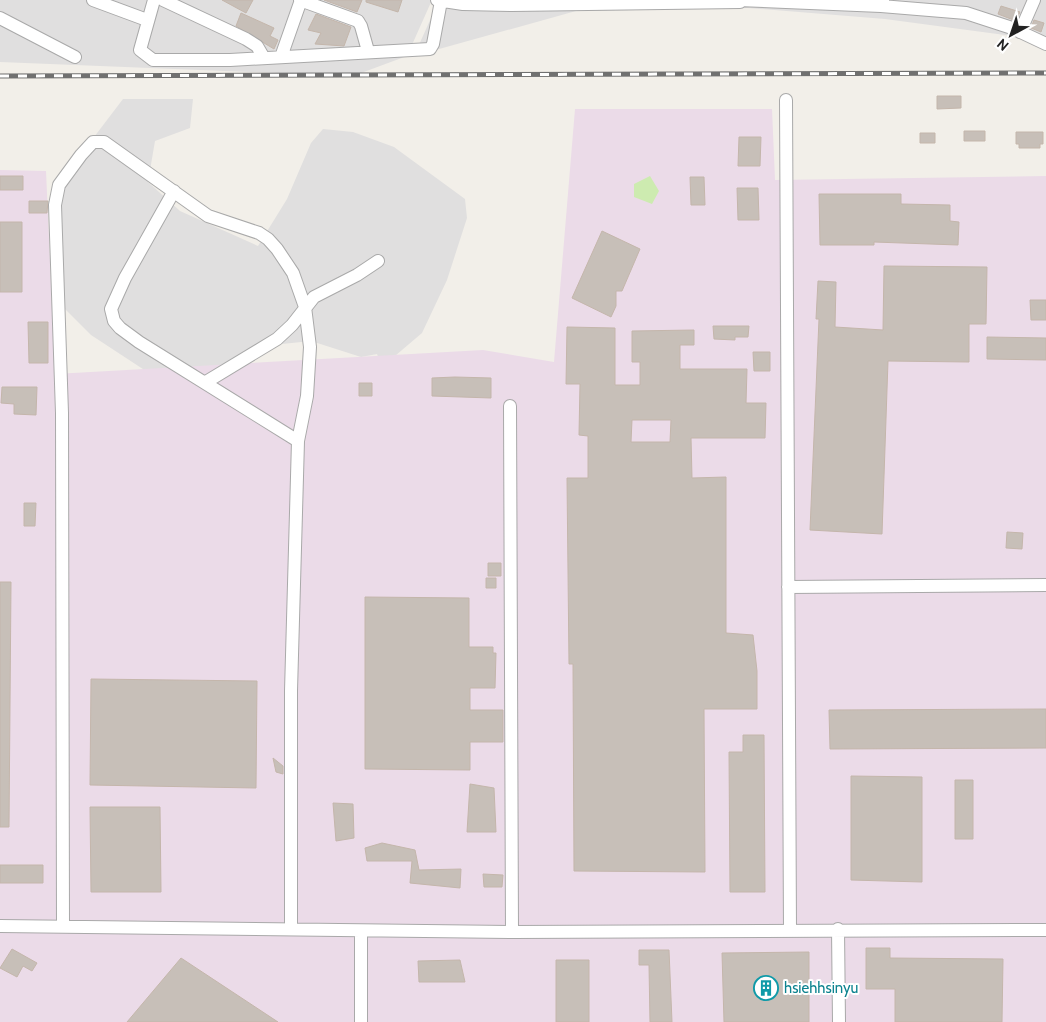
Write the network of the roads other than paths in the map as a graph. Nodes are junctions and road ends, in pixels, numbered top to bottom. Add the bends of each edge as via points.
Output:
1 (94, 0) edge
2 (154, 0) edge
3 (163, 0) edge
4 (301, 0) edge
5 (439, 0) edge
6 (1034, 0) edge
7 (739, 1) edge
8 (464, 2) edge
9 (514, 2) edge
10 (578, 2) edge
11 (618, 2) edge
12 (836, 3) edge
13 (882, 3) edge
14 (0, 18) edge
15 (147, 20) junction
16 (1020, 32) junction
17 (1046, 44) edge
18 (368, 51) junction
19 (280, 56) junction
20 (75, 57) dead end
21 (264, 58) junction
22 (786, 100) dead end
23 (174, 192) junction
24 (378, 261) dead end
25 (305, 307) junction
26 (206, 382) junction
27 (510, 406) dead end
28 (298, 441) junction
29 (1046, 585) edge
30 (788, 586) junction
31 (0, 926) edge
32 (63, 926) junction
33 (291, 929) junction
34 (790, 929) junction
35 (838, 929) junction
36 (362, 930) junction
37 (1046, 930) edge
38 (512, 932) junction
39 (361, 1022) edge
40 (839, 1022) edge

1 - 15 street
2 - 15 street
3 - 21 street via 246,39
4 - 18 street via 358,21
4 - 19 street
5 - 8 street
5 - 18 street via 430,49
6 - 16 street
7 - 11 street
7 - 12 street
8 - 9 street
9 - 10 street
10 - 11 street
12 - 13 street
13 - 16 street via 966,13
14 - 20 street
15 - 21 street via 140,50 153,60
16 - 17 street
18 - 19 street
19 - 21 street
22 - 30 street
23 - 25 street via 208,216 268,239 278,249 292,274
23 - 26 street via 125,278 111,310 120,328
23 - 32 street via 98,140 81,154 56,193 62,413
24 - 25 street via 314,297
25 - 26 street via 278,339
25 - 28 street via 310,348 307,396
26 - 28 street
27 - 38 street
28 - 33 street via 291,691
29 - 30 street
30 - 34 street
31 - 32 street
32 - 33 street
33 - 36 street
34 - 35 street
34 - 38 street
35 - 37 street
35 - 40 street
36 - 38 street
36 - 39 street

